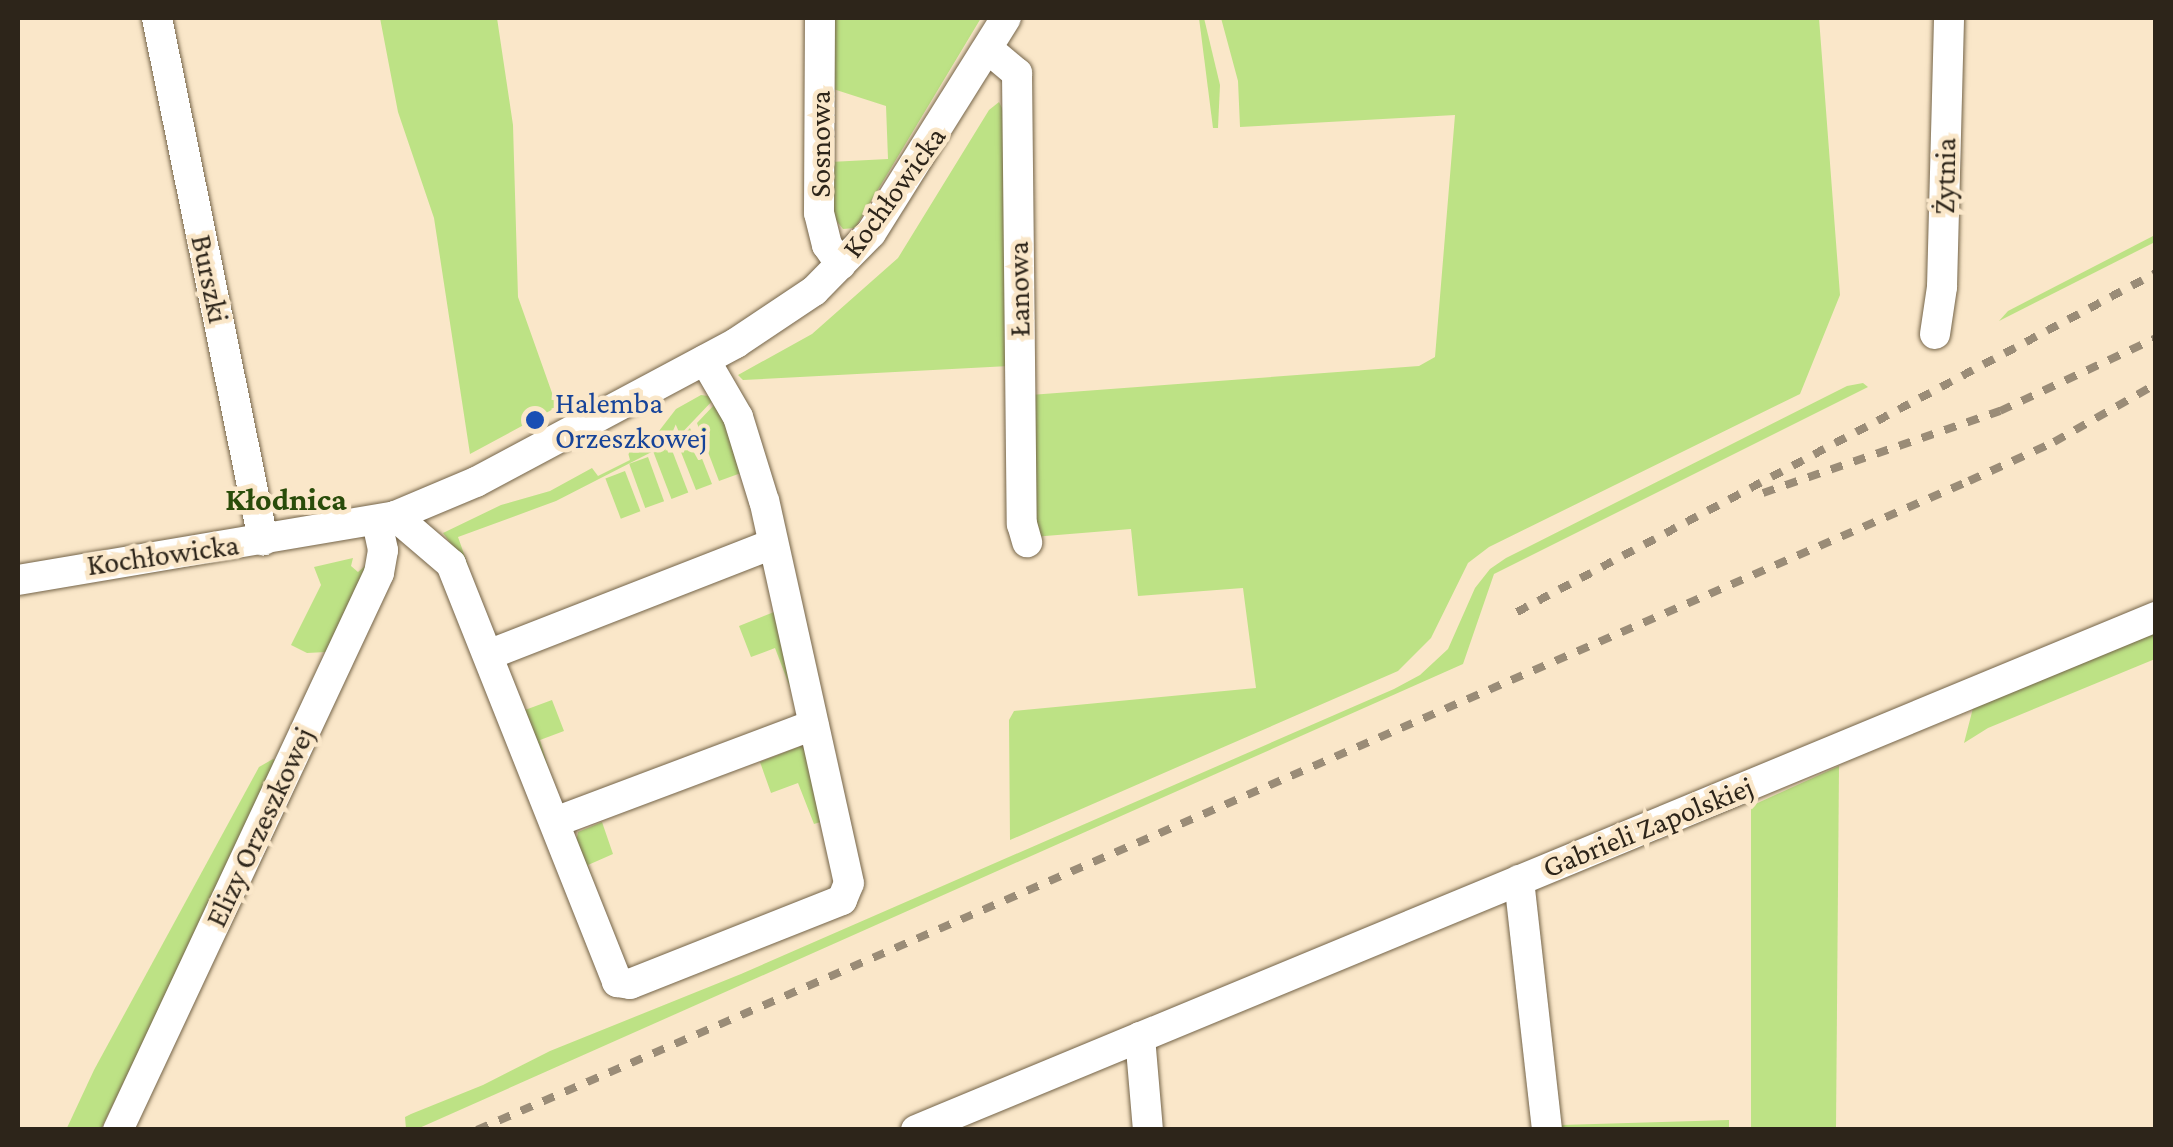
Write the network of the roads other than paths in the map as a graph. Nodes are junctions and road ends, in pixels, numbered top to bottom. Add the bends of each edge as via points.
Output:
1 (156, 18) edge
2 (820, 18) edge
3 (1006, 18) edge
4 (1949, 18) edge
5 (988, 49) junction
6 (842, 265) junction
7 (1935, 334) dead end
8 (705, 360) junction
9 (386, 518) junction
10 (263, 540) junction
11 (1027, 542) dead end
12 (773, 544) junction
13 (18, 580) edge
14 (2156, 617) edge
15 (488, 655) junction
16 (812, 724) junction
17 (555, 822) junction
18 (1519, 880) junction
19 (1140, 1037) junction
20 (118, 1130) edge
21 (916, 1130) edge
22 (1148, 1130) edge
23 (1547, 1130) edge

1 - 10 street, Burszki
2 - 6 street, Sosnowa via 820,213 827,246
3 - 5 street, Kochłowicka
4 - 7 street, Żytnia
5 - 6 street, Kochłowicka via 880,220
5 - 11 street, Łanowa via 1017,73
6 - 8 street, Kochłowicka via 780,316
8 - 9 street, Kochłowicka via 476,482
8 - 12 street via 738,417
9 - 10 street, Kochłowicka
9 - 15 street via 451,564
9 - 20 street, Elizy Orzeszkowej via 379,572
10 - 13 street, Kochłowicka
12 - 15 street
12 - 16 street
14 - 18 street, Gabrieli Zapolskiej
15 - 17 street
16 - 17 street
16 - 17 street via 848,895 630,984 612,974
18 - 19 street, Gabrieli Zapolskiej
18 - 23 street
19 - 21 street, Gabrieli Zapolskiej
19 - 22 street

